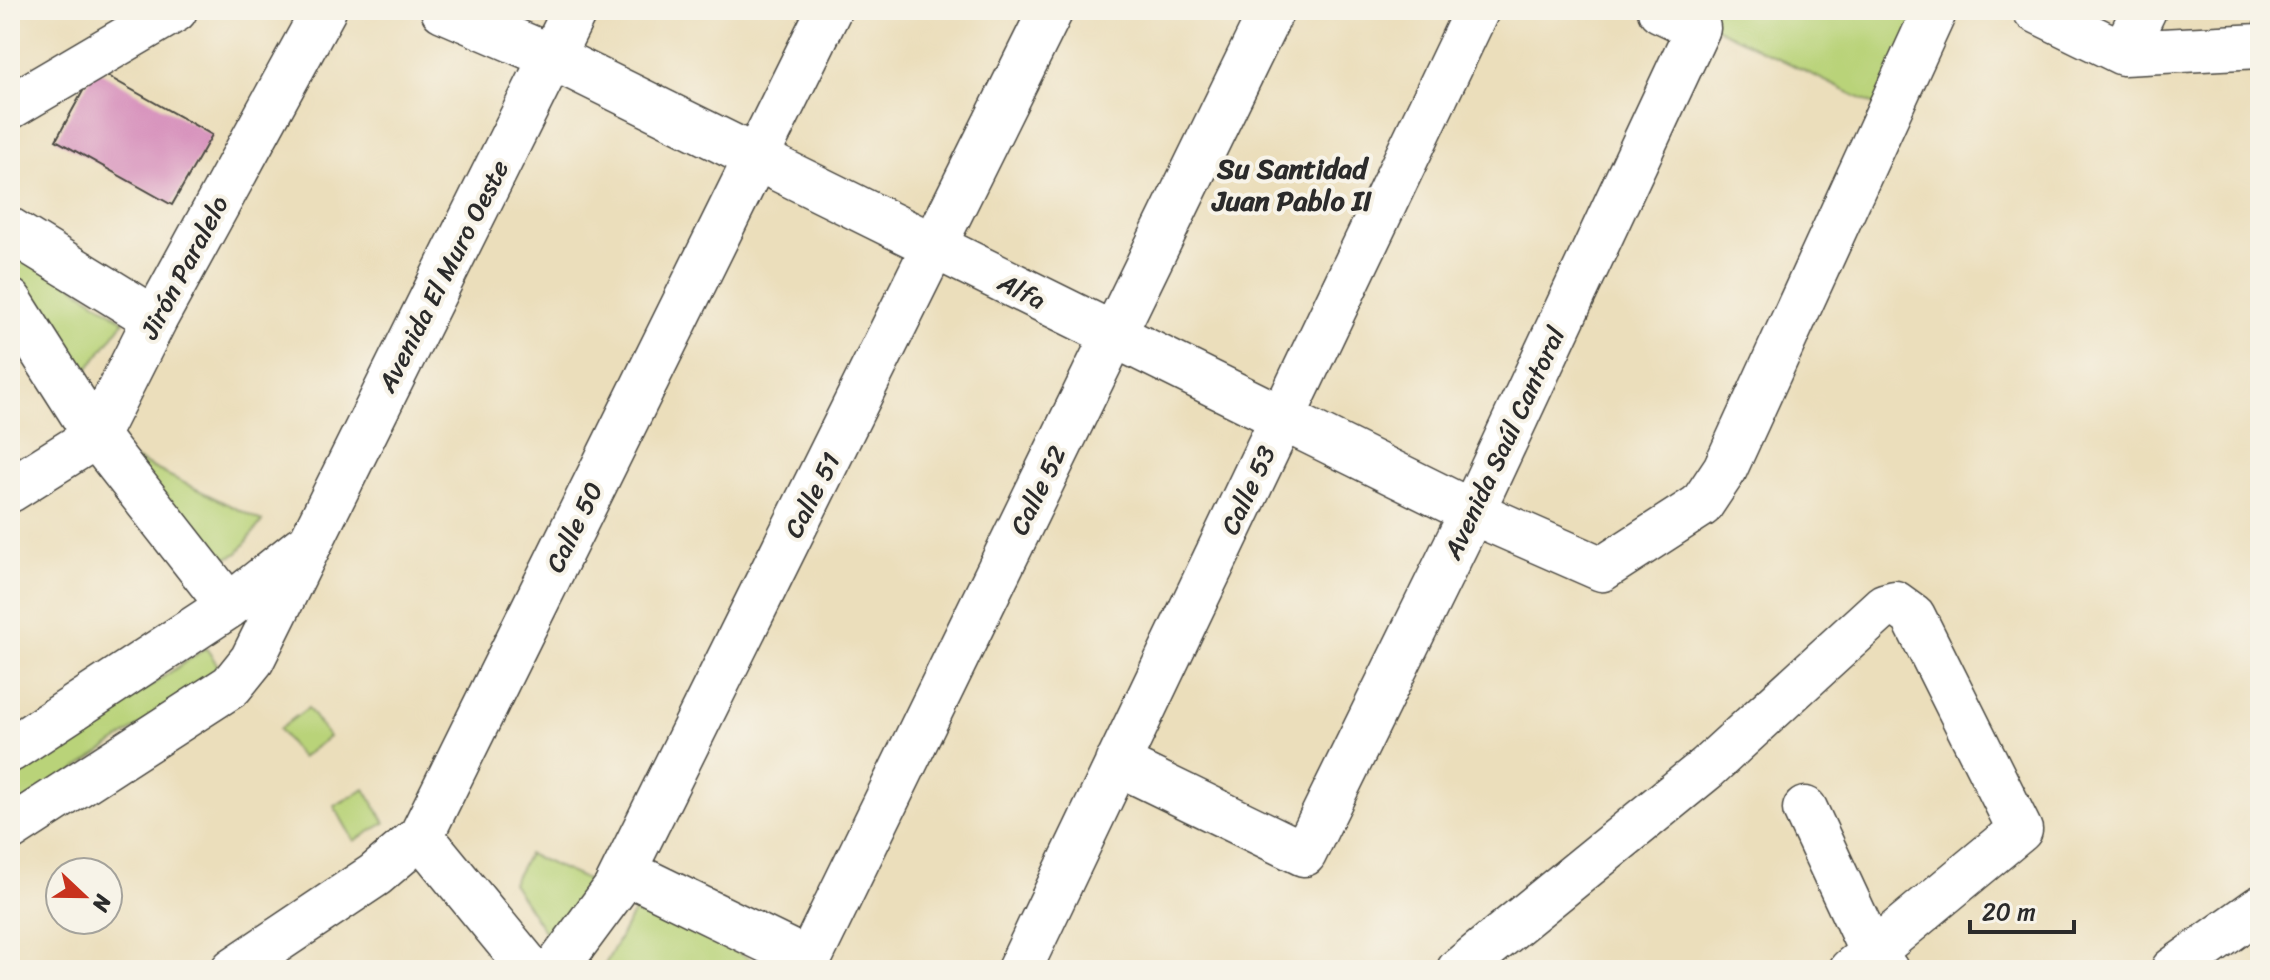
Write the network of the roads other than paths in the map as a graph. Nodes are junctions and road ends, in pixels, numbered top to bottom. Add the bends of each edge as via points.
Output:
1 (175, 10) edge
2 (324, 10) edge
3 (443, 10) edge
4 (575, 10) edge
5 (829, 10) edge
6 (1051, 10) edge
7 (1272, 10) edge
8 (1477, 10) edge
9 (1935, 10) edge
10 (2035, 10) edge
11 (2144, 10) edge
12 (1679, 19) edge
13 (2260, 46) edge
14 (2123, 53) junction
15 (552, 57) junction
16 (10, 107) edge
17 (755, 161) junction
18 (10, 230) edge
19 (936, 247) junction
20 (10, 301) edge
21 (155, 319) junction
22 (1113, 337) junction
23 (1281, 419) junction
24 (96, 436) junction
25 (10, 490) edge
26 (1472, 512) junction
27 (310, 542) junction
28 (229, 606) junction
29 (10, 750) edge
30 (1117, 763) junction
31 (1805, 809) dead end
32 (10, 829) edge
33 (421, 836) junction
34 (624, 871) junction
35 (2260, 908) edge
36 (807, 965) edge
37 (1870, 965) edge
38 (233, 970) edge
39 (531, 970) edge
40 (555, 970) edge
41 (1019, 970) edge
42 (1459, 970) edge
43 (2173, 970) edge

1 - 16 street
2 - 21 street, Jirón Paralelo
3 - 15 street, Alfa
4 - 15 street, Avenida El Muro Oeste
5 - 17 street, Calle 50
6 - 19 street, Calle 51
7 - 22 street, Calle 52
8 - 23 street, Calle 53
9 - 26 street, Alfa via 1725,469 1701,505 1602,569
10 - 14 street
11 - 14 street
12 - 26 street, Avenida Saúl Cantoral
13 - 14 street
15 - 17 street, Alfa
15 - 27 street, Avenida El Muro Oeste
17 - 19 street, Alfa
17 - 33 street, Calle 50
18 - 21 street
19 - 22 street, Alfa
19 - 34 street, Calle 51
20 - 24 street
21 - 24 street, Jirón Paralelo
22 - 23 street, Alfa
22 - 36 street, Calle 52
23 - 26 street, Alfa
23 - 30 street, Calle 53
24 - 25 street
24 - 28 street
26 - 30 street, Avenida Saúl Cantoral via 1304,854
27 - 28 street, Avenida El Muro Oeste
27 - 32 street, Avenida El Muro Oeste via 252,660 231,686
28 - 29 street, Avenida El Muro Oeste
30 - 41 street, Calle 53
31 - 37 street
33 - 38 street, Calle 50 via 375,875
33 - 39 street
34 - 36 street
34 - 40 street, Calle 51
35 - 43 street
37 - 42 street via 2020,830 1913,616 1895,603 1884,606 1707,768

